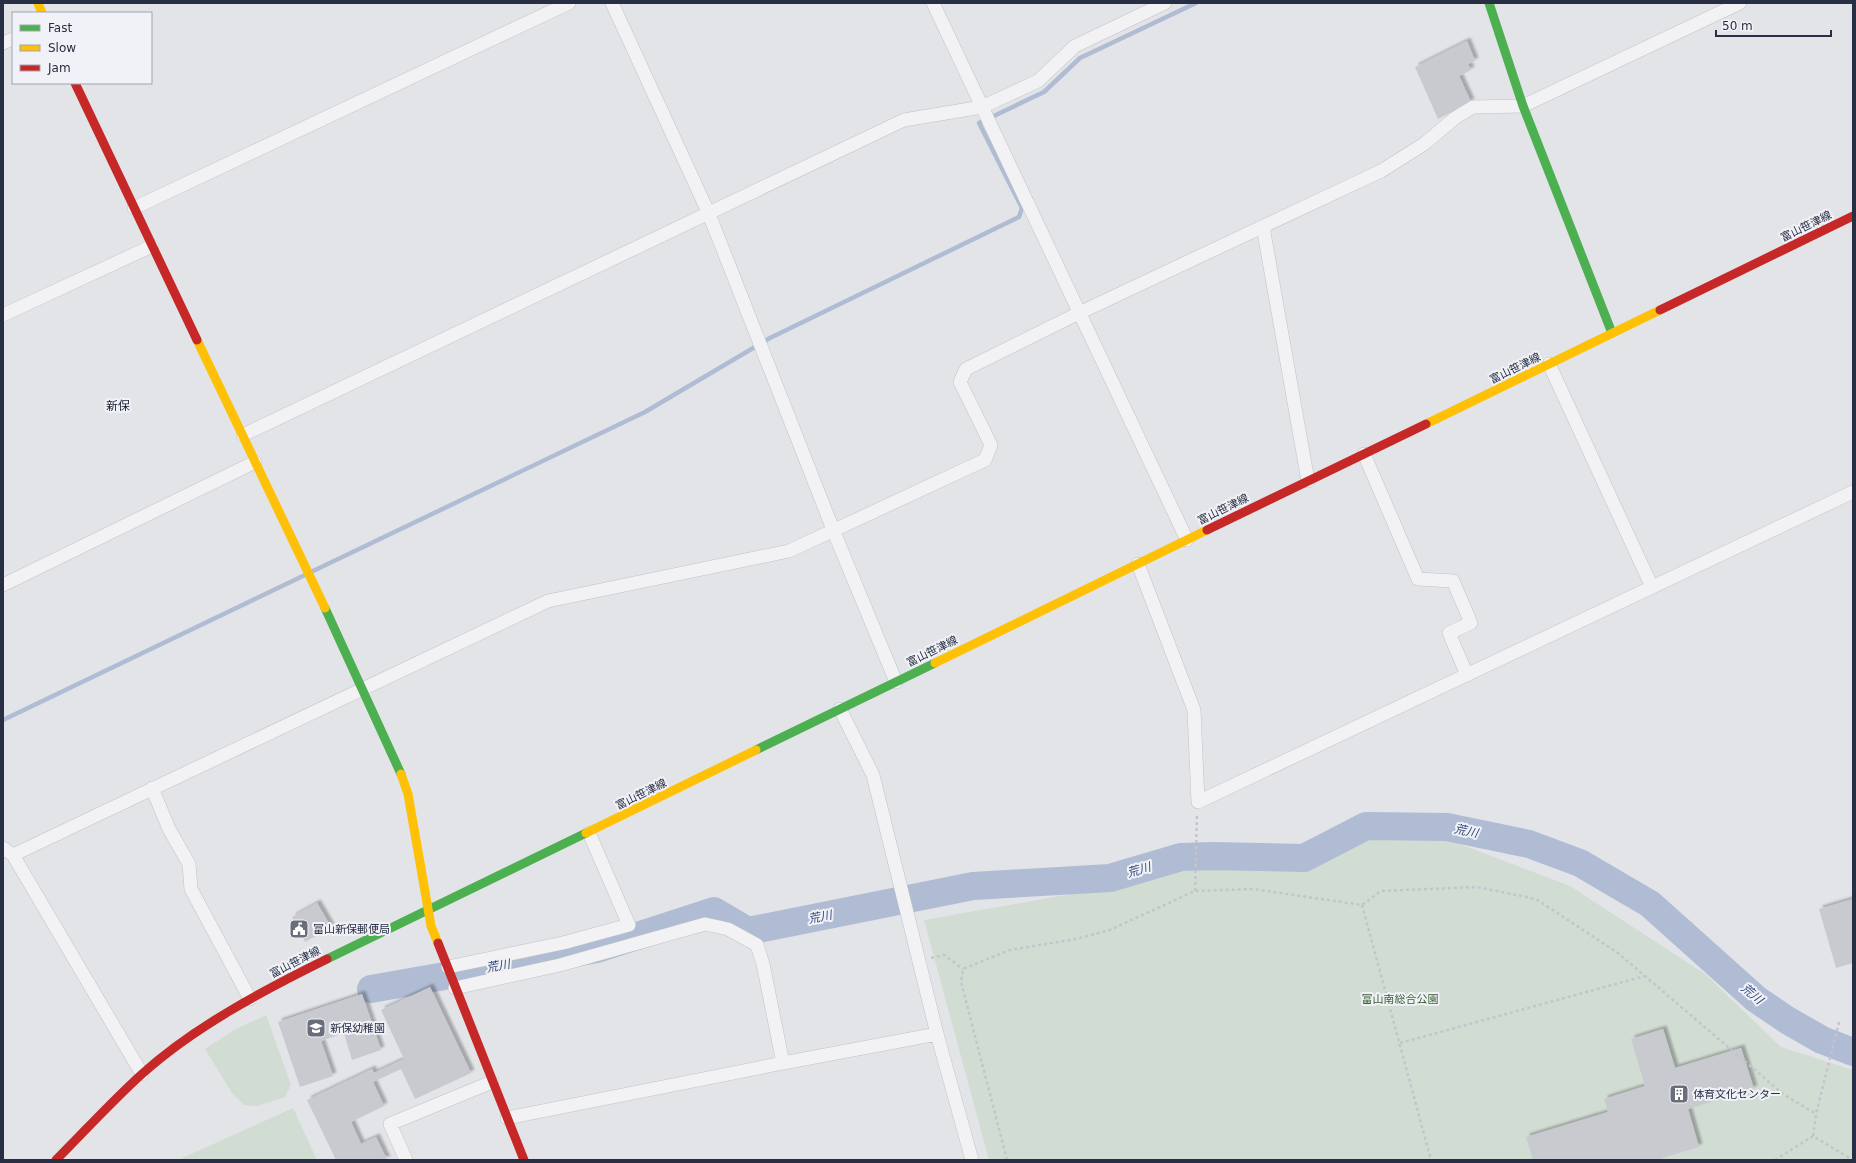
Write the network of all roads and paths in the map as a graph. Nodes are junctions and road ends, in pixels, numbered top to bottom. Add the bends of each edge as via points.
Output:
1 (569, 3) edge
2 (612, 3) edge
3 (933, 3) edge
4 (1165, 3) edge
5 (1489, 3) edge
6 (1740, 3) edge
7 (12, 40) edge
8 (3, 44) edge
9 (75, 84) edge
10 (1523, 106) junction
11 (986, 115) junction
12 (134, 208) junction
13 (709, 214) junction
14 (1853, 216) edge
15 (1264, 227) junction
16 (152, 246) junction
17 (1079, 313) junction
18 (3, 315) edge
19 (1612, 333) junction
20 (1549, 364) junction
21 (243, 435) junction
22 (1364, 454) junction
23 (255, 462) junction
24 (1308, 481) junction
25 (1853, 492) edge
26 (834, 532) junction
27 (1187, 540) junction
28 (1138, 564) junction
29 (3, 585) edge
30 (1652, 588) junction
31 (1467, 675) junction
32 (896, 682) junction
33 (362, 688) junction
34 (840, 708) junction
35 (152, 788) junction
36 (1198, 802) junction
37 (589, 833) junction
38 (6, 853) edge
39 (1194, 891) junction
40 (1362, 905) junction
41 (427, 910) junction
42 (919, 961) junction
43 (448, 967) junction
44 (964, 969) junction
45 (1646, 976) junction
46 (455, 988) junction
47 (250, 999) junction
48 (1839, 1022) dead end
49 (937, 1034) junction
50 (1400, 1043) junction
51 (783, 1063) junction
52 (142, 1074) junction
53 (492, 1082) junction
54 (1816, 1114) junction
55 (507, 1118) junction
56 (1813, 1136) junction
57 (56, 1160) edge
58 (406, 1160) edge
59 (524, 1160) edge
60 (972, 1160) edge
61 (1007, 1160) edge
62 (1431, 1160) edge
63 (1775, 1160) edge
64 (1853, 1160) edge

1 - 12 street
2 - 13 street
3 - 11 street
4 - 11 street via 1075,46 1038,81
5 - 10 main road
6 - 10 street
7 - 8 street
9 - 12 main road
10 - 15 street via 1473,106 1424,144 1381,171
10 - 19 main road
11 - 13 street via 904,120
11 - 17 street
12 - 16 main road
13 - 21 street
13 - 26 street
14 - 19 main road, 富山笹津線
15 - 17 street
15 - 24 street
16 - 18 street
16 - 21 main road
17 - 26 street via 966,369 960,382 991,445 985,460
17 - 27 street
19 - 20 main road, 富山笹津線
20 - 22 main road, 富山笹津線
20 - 30 street
21 - 23 main road
22 - 24 main road, 富山笹津線
22 - 31 street via 1418,579 1453,581 1471,623 1448,634
23 - 29 street
23 - 33 main road
24 - 27 main road, 富山笹津線
25 - 30 street
26 - 32 street
26 - 33 street via 789,551 548,601
27 - 28 main road, 富山笹津線
28 - 32 main road, 富山笹津線
28 - 36 street via 1194,710
30 - 31 street
31 - 36 street
32 - 34 main road, 富山笹津線
33 - 35 street
33 - 41 main road via 408,794
34 - 37 main road, 富山笹津線
34 - 42 street via 873,775
35 - 38 street
35 - 47 street via 169,829 189,864 191,889
36 - 39 path
37 - 41 main road, 富山笹津線
37 - 43 street via 629,924 563,943
38 - 52 street
39 - 40 path via 1253,889
39 - 44 path via 1110,930 1076,939 1010,950
40 - 45 path via 1381,891 1477,887 1536,899 1618,953
40 - 50 path
41 - 43 main road
41 - 47 main road, 富山笹津線
42 - 44 path via 944,955
42 - 49 street
43 - 46 main road
44 - 61 path via 961,982
45 - 50 path
45 - 54 path via 1783,1094
46 - 51 street via 560,965 705,924 728,930 757,945
46 - 53 main road
47 - 52 main road, 富山笹津線 via 189,1037
48 - 54 path
49 - 51 street
49 - 60 street
50 - 62 path
51 - 55 street
52 - 57 main road, 富山笹津線
53 - 55 main road
53 - 58 street via 390,1124
54 - 56 path
55 - 59 main road
56 - 63 path
56 - 64 path

